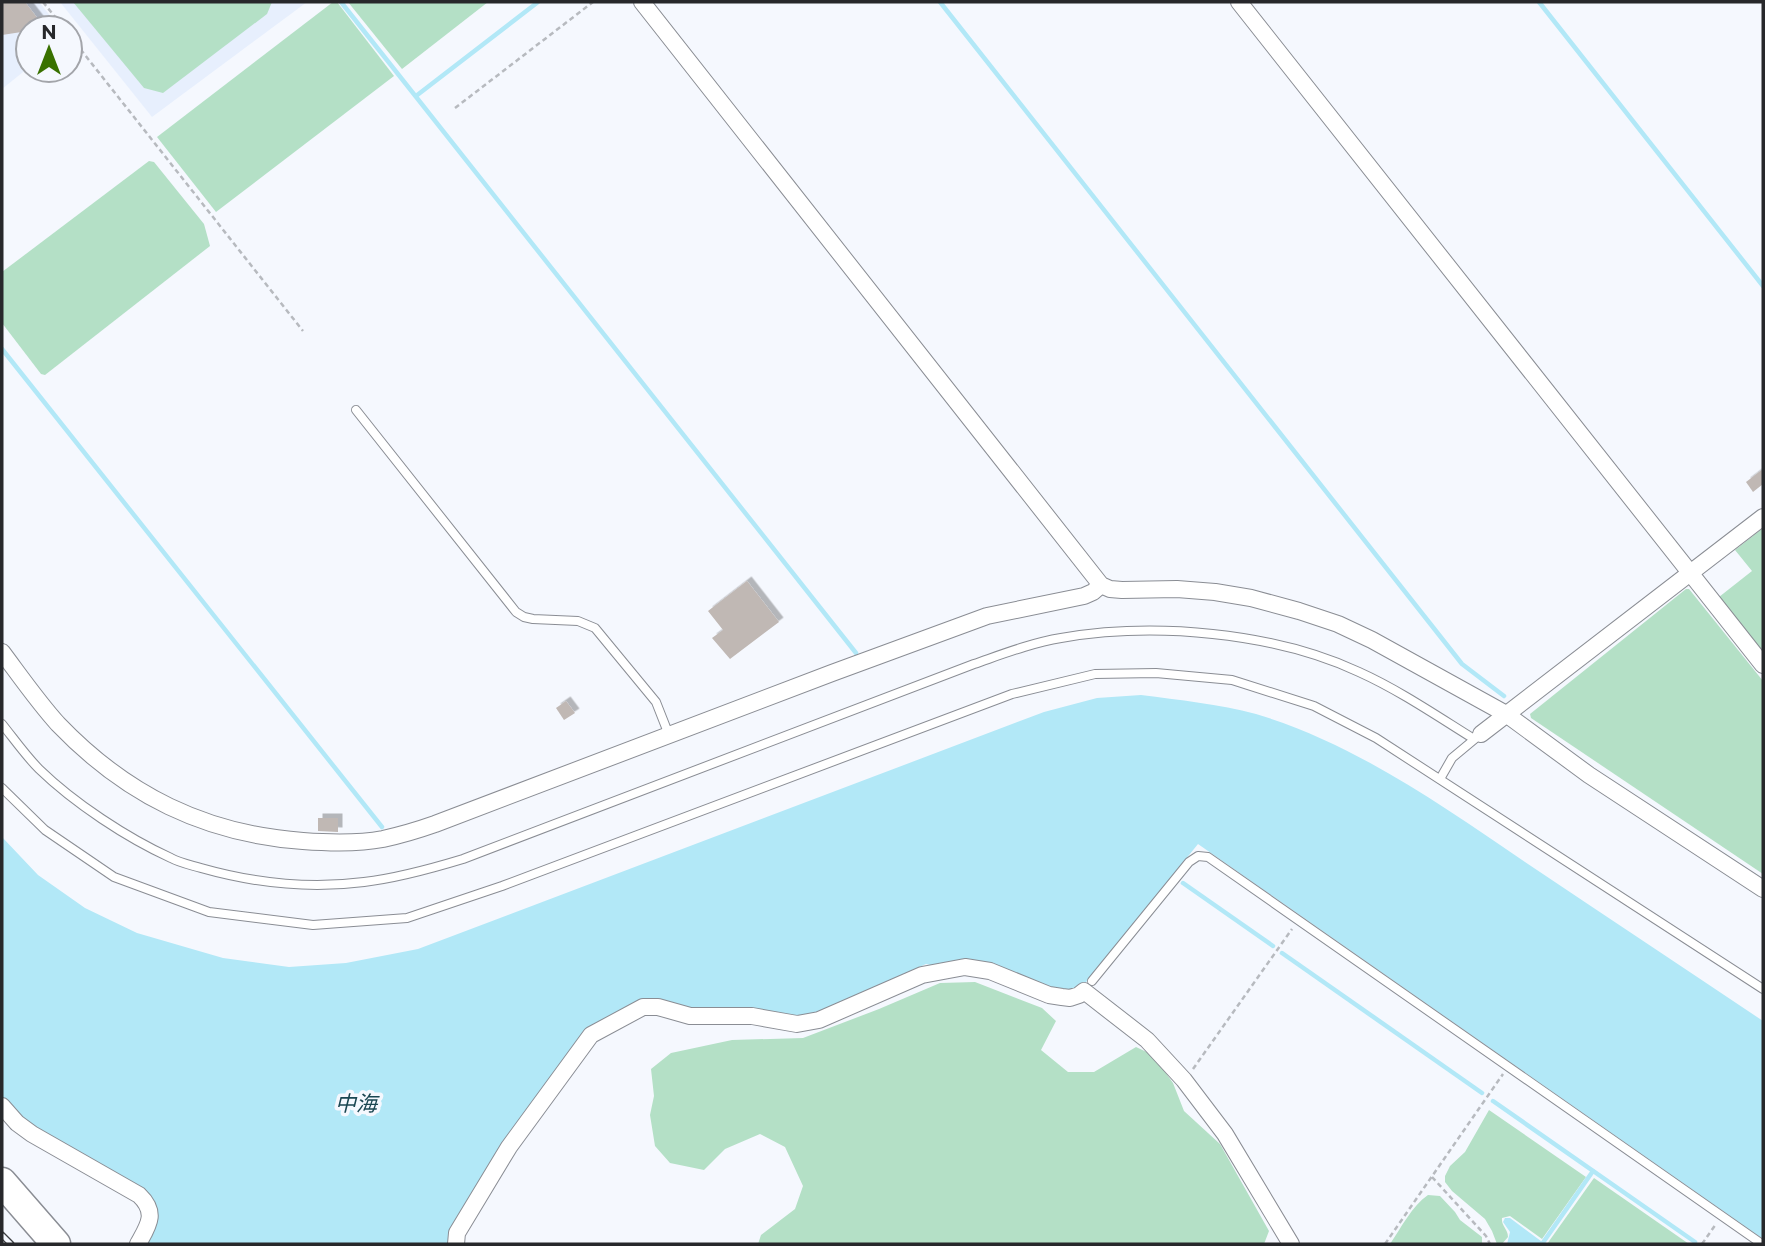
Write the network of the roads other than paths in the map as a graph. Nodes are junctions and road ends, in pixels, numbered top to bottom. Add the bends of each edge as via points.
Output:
1 (642, 2) edge
2 (1239, 2) edge
3 (356, 410) dead end
4 (1763, 517) edge
5 (1690, 573) junction
6 (1101, 585) junction
7 (2, 652) edge
8 (1763, 665) edge
9 (1506, 714) junction
10 (2, 724) edge
11 (669, 735) junction
12 (1478, 736) junction
13 (1440, 779) junction
14 (2, 788) edge
15 (1763, 889) edge
16 (1088, 986) junction
17 (1763, 989) edge
18 (2, 1106) edge
19 (2, 1182) edge
20 (56, 1244) edge
21 (138, 1244) edge
22 (456, 1244) edge
23 (1291, 1244) edge
24 (1762, 1244) edge

1 - 6 street
2 - 5 street
3 - 11 lane via 516,612 595,628 656,702
4 - 5 street
5 - 8 street
5 - 9 street
6 - 9 street via 1122,590 1215,592 1299,611 1372,640
6 - 11 street via 1084,596 987,616
7 - 11 street via 57,723 128,784 205,822 278,839 354,842 407,833
9 - 12 street
9 - 15 street via 1589,775
10 - 12 lane via 38,769 72,798 172,859 229,876 318,885 363,883 463,859 974,664 1047,641 1108,632 1214,634 1291,648 1360,672
12 - 13 lane via 1452,758
13 - 14 lane via 1314,706 1232,680 1156,673 1095,674 1012,694 407,918 313,925 209,912 114,877 45,830
13 - 17 lane
16 - 22 street via 1079,995 1062,998 989,971 964,967 922,975 819,1020 797,1024 752,1016 690,1016 643,1007 591,1035 509,1147 457,1233
16 - 23 street via 1184,1080 1225,1134
16 - 24 lane via 1189,862 1198,856 1208,857
18 - 21 street via 32,1134 144,1200 150,1216
19 - 20 highway

